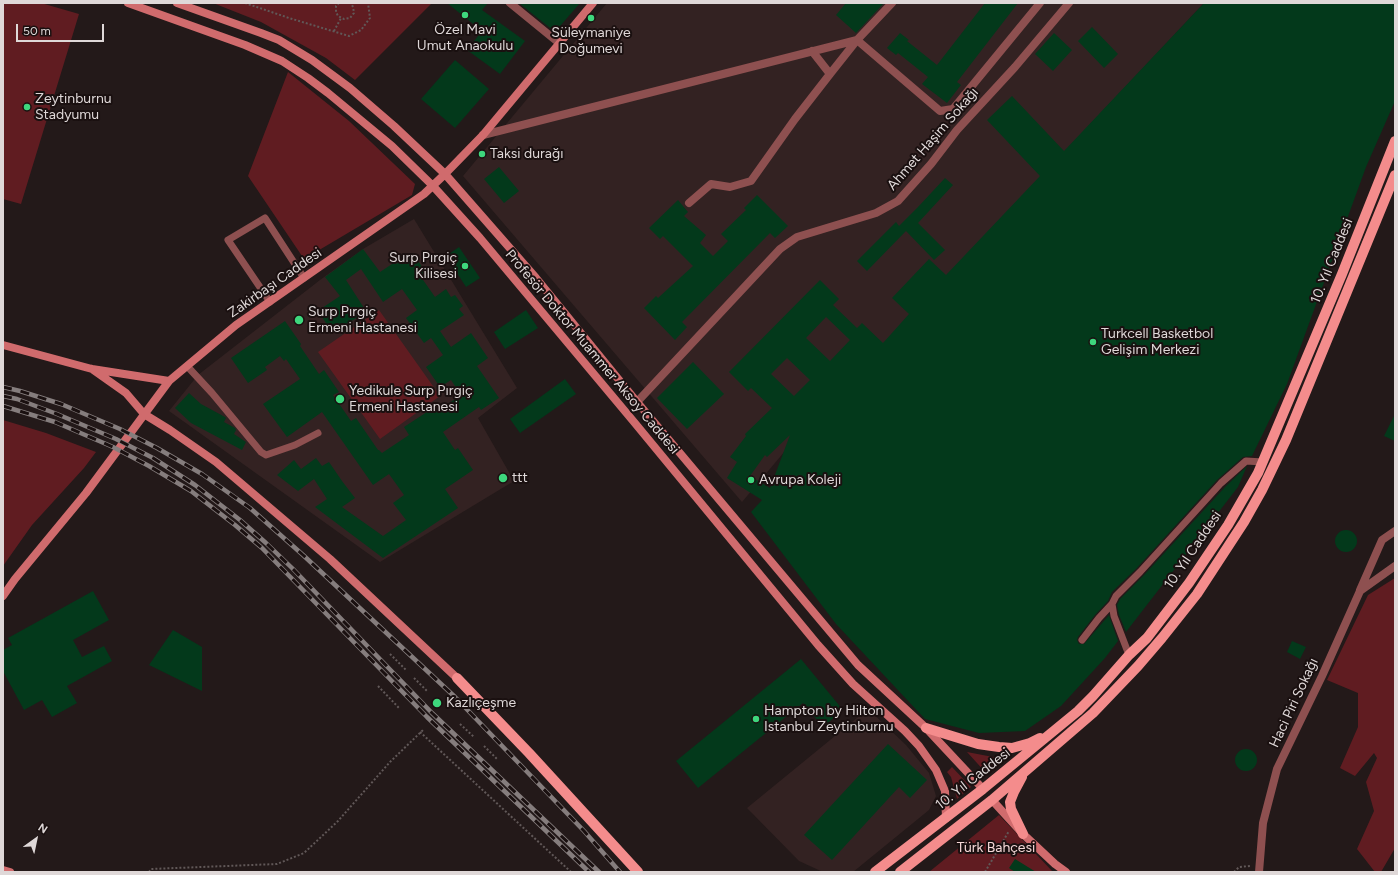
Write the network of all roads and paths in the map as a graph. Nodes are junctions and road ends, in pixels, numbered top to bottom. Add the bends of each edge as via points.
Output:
1 (128, 3) edge
2 (244, 3) edge
3 (338, 3) edge
4 (351, 3) edge
5 (368, 3) edge
6 (510, 3) edge
7 (892, 3) edge
8 (1040, 3) edge
9 (1069, 3) edge
10 (180, 4) edge
11 (590, 4) edge
12 (340, 18) junction
13 (334, 31) junction
14 (857, 40) junction
15 (559, 44) junction
16 (812, 51) junction
17 (830, 74) junction
18 (483, 135) junction
19 (1395, 141) edge
20 (445, 174) junction
21 (1395, 175) edge
22 (434, 186) junction
23 (689, 202) dead end
24 (304, 278) junction
25 (270, 302) junction
26 (3, 345) edge
27 (188, 366) junction
28 (92, 369) junction
29 (169, 381) junction
30 (637, 402) junction
31 (144, 414) junction
32 (318, 433) dead end
33 (1263, 462) junction
34 (1395, 531) edge
35 (1395, 566) edge
36 (1360, 591) junction
37 (3, 596) edge
38 (1112, 604) junction
39 (1082, 640) dead end
40 (390, 654) dead end
41 (1129, 655) junction
42 (406, 670) dead end
43 (414, 678) dead end
44 (457, 678) joint
45 (378, 686) dead end
46 (427, 691) dead end
47 (400, 708) dead end
48 (460, 724) dead end
49 (926, 728) junction
50 (423, 730) dead end
51 (1055, 731) junction
52 (420, 732) junction
53 (474, 737) dead end
54 (484, 746) dead end
55 (498, 760) dead end
56 (1025, 772) junction
57 (983, 789) junction
58 (992, 800) junction
59 (946, 818) junction
60 (1014, 823) junction
61 (1023, 834) junction
62 (1259, 868) edge
63 (3, 870) edge
64 (10, 872) edge
65 (149, 872) edge
66 (571, 872) edge
67 (638, 872) edge
68 (875, 872) edge
69 (900, 872) edge
70 (985, 872) edge
71 (1066, 872) edge
72 (1234, 872) edge

1 - 22 main road, Profesör Doktor Muammer Aksoy Caddesi via 265,52 282,61 328,93 392,146
2 - 13 path
3 - 12 path via 336,12
4 - 12 path via 354,10 352,16 347,19
5 - 13 path via 370,18 361,30 349,36
6 - 15 street
7 - 14 street
8 - 14 street via 953,109 940,111
9 - 30 street, Ahmet Haşim Sokağı via 898,201 876,213 797,237 780,249
10 - 20 main road, Profesör Doktor Muammer Aksoy Caddesi via 279,40 312,60 350,88
11 - 15 main road, Zakirbaşı Caddesi
12 - 13 path
14 - 16 street
14 - 17 street
15 - 18 main road, Zakirbaşı Caddesi
16 - 17 street
16 - 18 street
17 - 23 street via 751,181 730,188 710,184
18 - 20 main road, Zakirbaşı Caddesi
19 - 33 main road, 10. Yıl Caddesi
20 - 22 main road, Zakirbaşı Caddesi
20 - 30 main road, Profesör Doktor Muammer Aksoy Caddesi via 536,278
21 - 56 main road, 10. Yıl Caddesi via 1298,413 1244,522 1197,594 1143,660 1093,713
22 - 24 main road, Zakirbaşı Caddesi
22 - 59 main road, Profesör Doktor Muammer Aksoy Caddesi via 634,422 818,646 853,684 919,746 936,770 945,791
24 - 25 main road, Zakirbaşı Caddesi
24 - 25 lane via 265,218 228,240
25 - 27 main road, Zakirbaşı Caddesi via 236,325
26 - 28 main road
27 - 29 main road, Zakirbaşı Caddesi
27 - 32 lane via 266,455 295,445
28 - 29 main road
28 - 31 main road via 126,393
29 - 31 main road, Zakirbaşı Caddesi
30 - 49 main road, Profesör Doktor Muammer Aksoy Caddesi via 858,665
31 - 37 main road, Zakirbaşı Caddesi via 86,493
31 - 44 main road via 216,462 330,559
33 - 38 lane via 1246,461 1221,483 1116,596
33 - 41 main road, 10. Yıl Caddesi via 1228,525 1189,583 1147,638
34 - 36 street, Haci Piri Sokağı via 1382,540
35 - 36 street
36 - 62 street, Haci Piri Sokağı via 1277,769 1263,823
38 - 39 lane
38 - 41 lane
40 - 42 path
41 - 51 main road, 10. Yıl Caddesi via 1093,696
43 - 46 path
44 - 67 main road via 530,753
45 - 47 path
48 - 53 path
49 - 51 main road via 978,744 1012,748
49 - 57 main road, Profesör Doktor Muammer Aksoy Caddesi
50 - 52 path
51 - 57 main road, 10. Yıl Caddesi
52 - 65 path via 338,821 304,853 277,864 151,869
52 - 66 path
54 - 55 path
56 - 58 main road, 10. Yıl Caddesi
56 - 61 main road via 1010,802
57 - 58 main road
57 - 59 main road, 10. Yıl Caddesi
58 - 60 main road
58 - 69 main road, 10. Yıl Caddesi
59 - 68 main road, 10. Yıl Caddesi
60 - 61 main road
60 - 70 path
61 - 71 main road
62 - 72 path via 1238,867
63 - 64 main road

